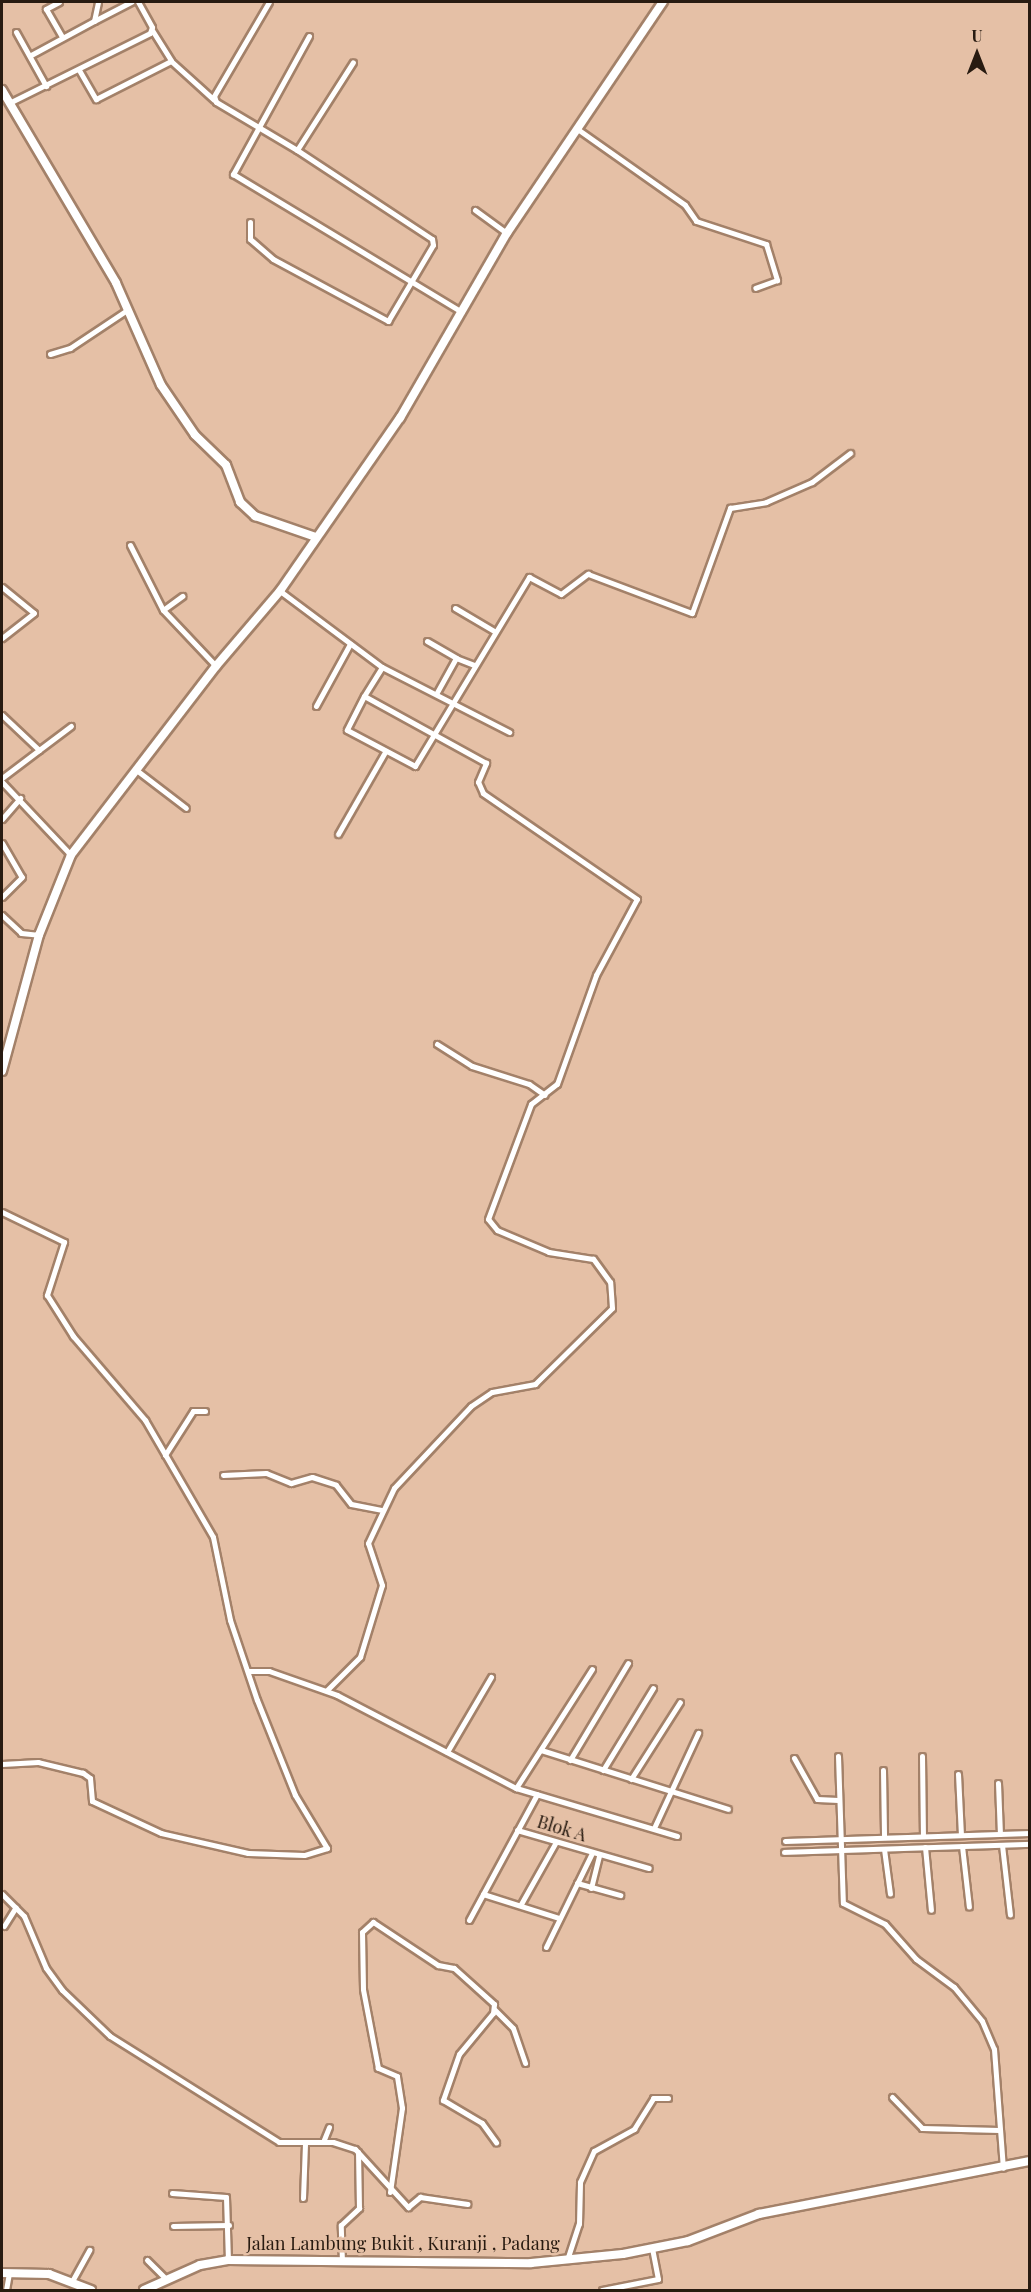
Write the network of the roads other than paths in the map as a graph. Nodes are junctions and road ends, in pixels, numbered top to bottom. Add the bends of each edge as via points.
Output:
1 (59, 2) edge
2 (98, 2) edge
3 (131, 2) edge
4 (138, 2) edge
5 (269, 2) edge
6 (663, 2) edge
7 (94, 21) junction
8 (152, 30) junction
9 (16, 32) dead end
10 (309, 36) dead end
11 (62, 37) junction
12 (31, 54) junction
13 (171, 61) junction
14 (354, 62) dead end
15 (79, 70) junction
16 (46, 86) junction
17 (2, 90) edge
18 (216, 102) junction
19 (9, 103) junction
20 (254, 127) junction
21 (576, 128) junction
22 (297, 150) junction
23 (475, 210) dead end
24 (250, 222) dead end
25 (507, 233) junction
26 (412, 284) junction
27 (755, 288) dead end
28 (127, 310) junction
29 (463, 312) junction
30 (50, 354) dead end
31 (850, 453) dead end
32 (316, 537) junction
33 (130, 546) dead end
34 (2, 587) edge
35 (280, 591) junction
36 (182, 596) dead end
37 (456, 608) dead end
38 (163, 610) junction
39 (494, 631) junction
40 (2, 638) edge
41 (427, 640) dead end
42 (350, 644) junction
43 (456, 658) junction
44 (474, 665) junction
45 (216, 666) junction
46 (381, 667) junction
47 (437, 692) junction
48 (364, 696) junction
49 (453, 702) junction
50 (316, 706) dead end
51 (2, 715) edge
52 (71, 726) dead end
53 (509, 732) dead end
54 (434, 735) junction
55 (39, 750) junction
56 (385, 753) junction
57 (135, 769) junction
58 (2, 780) edge
59 (20, 798) junction
60 (186, 808) dead end
61 (2, 819) edge
62 (338, 834) dead end
63 (2, 843) edge
64 (71, 855) junction
65 (2, 897) edge
66 (2, 915) edge
67 (39, 935) junction
68 (437, 1044) dead end
69 (2, 1071) edge
70 (545, 1095) junction
71 (2, 1212) edge
72 (205, 1411) dead end
73 (165, 1455) junction
74 (223, 1475) dead end
75 (382, 1510) junction
76 (628, 1663) dead end
77 (592, 1669) dead end
78 (249, 1671) junction
79 (491, 1677) dead end
80 (653, 1688) dead end
81 (327, 1690) junction
82 (680, 1702) dead end
83 (698, 1733) dead end
84 (541, 1750) junction
85 (447, 1752) junction
86 (838, 1756) dead end
87 (922, 1756) dead end
88 (794, 1758) dead end
89 (570, 1760) junction
90 (2, 1764) edge
91 (603, 1770) junction
92 (883, 1770) dead end
93 (958, 1774) dead end
94 (631, 1779) junction
95 (998, 1783) dead end
96 (516, 1788) junction
97 (666, 1791) junction
98 (537, 1794) junction
99 (838, 1800) junction
100 (728, 1809) dead end
101 (654, 1828) junction
102 (517, 1830) junction
103 (1029, 1833) edge
104 (1000, 1834) junction
105 (961, 1835) junction
106 (677, 1836) dead end
107 (923, 1836) junction
108 (884, 1838) junction
109 (838, 1839) junction
110 (785, 1841) dead end
111 (556, 1842) junction
112 (1029, 1844) edge
113 (1002, 1845) junction
114 (962, 1846) junction
115 (925, 1847) junction
116 (884, 1849) junction
117 (839, 1850) junction
118 (784, 1852) dead end
119 (592, 1854) junction
120 (599, 1855) junction
121 (649, 1868) dead end
122 (577, 1883) junction
123 (591, 1888) junction
124 (483, 1893) junction
125 (2, 1894) edge
126 (890, 1894) dead end
127 (620, 1895) dead end
128 (521, 1904) junction
129 (16, 1907) junction
130 (969, 1907) dead end
131 (931, 1910) dead end
132 (1010, 1915) dead end
133 (559, 1918) junction
134 (469, 1920) dead end
135 (4, 1926) dead end
136 (546, 1947) dead end
137 (495, 2010) junction
138 (525, 2063) dead end
139 (892, 2097) dead end
140 (668, 2098) dead end
141 (329, 2127) dead end
142 (999, 2130) junction
143 (323, 2142) junction
144 (496, 2142) dead end
145 (305, 2143) junction
146 (358, 2152) junction
147 (1029, 2161) edge
148 (1003, 2168) junction
149 (390, 2192) junction
150 (172, 2193) dead end
151 (303, 2198) dead end
152 (467, 2204) dead end
153 (229, 2225) junction
154 (173, 2226) dead end
155 (89, 2250) dead end
156 (653, 2251) junction
157 (147, 2260) dead end
158 (228, 2260) junction
159 (567, 2260) junction
160 (342, 2262) junction
161 (5, 2273) edge
162 (168, 2282) junction
163 (72, 2283) junction
164 (81, 2289) edge
165 (6, 2290) edge
166 (91, 2290) edge
167 (144, 2290) edge
168 (602, 2290) edge

1 - 11 street via 46,9
2 - 7 street
3 - 7 street
4 - 8 street
5 - 18 street via 214,96
6 - 21 street
7 - 11 street
8 - 13 street
8 - 15 street
9 - 12 street
10 - 20 street
11 - 12 street
12 - 16 street
13 - 15 street via 96,99
13 - 18 street
14 - 22 street
15 - 16 street
16 - 19 street
17 - 19 street
18 - 20 street
19 - 28 street
20 - 22 street
20 - 26 street via 233,174
21 - 25 street
21 - 27 street via 685,205 696,221 766,244 777,280
22 - 26 street via 432,239
23 - 25 street
24 - 26 street via 250,239 273,259 388,321
25 - 29 street
26 - 29 street
28 - 30 street via 70,348
28 - 32 street via 161,385 195,435 226,465 245,508
29 - 32 street via 400,418
31 - 39 street via 812,482 766,502 730,508 692,613 588,574 561,594 529,577
32 - 35 street
33 - 38 street
34 - 40 street via 34,614
35 - 42 street
35 - 45 street
36 - 38 street
37 - 39 street
38 - 45 street
39 - 44 street
41 - 43 street
42 - 46 street
42 - 50 street
43 - 44 street
43 - 47 street
44 - 49 street
45 - 57 street
46 - 47 street
46 - 48 street
47 - 49 street
48 - 54 street
48 - 56 street via 347,730
49 - 53 street
49 - 54 street
51 - 55 street
52 - 55 street
54 - 56 street via 415,766
54 - 70 street via 488,764 478,786 496,804 637,897 596,975 557,1084
55 - 58 street
56 - 62 street
57 - 60 street
57 - 64 street
58 - 59 street
59 - 61 street
59 - 64 street
63 - 65 street via 22,877
64 - 67 street
66 - 67 street via 21,933
67 - 69 street
68 - 70 street via 472,1065 530,1084
70 - 75 street via 531,1104 488,1219 497,1230 549,1252 593,1259 610,1282 612,1308 535,1384 492,1392 464,1413 420,1457
71 - 73 street via 64,1242 48,1284 51,1305 146,1420
72 - 73 street via 193,1411
73 - 78 street via 219,1550 230,1620
74 - 75 street via 266,1473 291,1483 312,1477 336,1485 351,1504
75 - 81 street via 368,1543 382,1585 372,1620 360,1657
76 - 89 street
77 - 84 street
78 - 81 street via 269,1671
78 - 90 street via 295,1796 327,1847 322,1851 248,1853 161,1833 92,1801 90,1779 83,1773 38,1762
79 - 85 street
80 - 91 street
81 - 85 street
82 - 94 street
83 - 97 street
84 - 89 street
84 - 96 street
85 - 96 street
86 - 99 street
87 - 107 street
88 - 99 street via 816,1799
89 - 91 street
91 - 94 street
92 - 108 street
93 - 105 street
94 - 97 street
95 - 104 street
96 - 98 street
97 - 100 street
97 - 101 street
98 - 101 street
98 - 102 street
99 - 109 street
101 - 106 street
102 - 111 street, Blok A
102 - 124 street
103 - 104 street
104 - 105 street
105 - 107 street
107 - 108 street
108 - 109 street
109 - 110 street
109 - 117 street
111 - 119 street, Blok A
111 - 128 street
112 - 113 street
113 - 114 street
113 - 132 street
114 - 115 street
114 - 130 street
115 - 116 street
115 - 131 street
116 - 117 street
116 - 126 street
117 - 118 street
117 - 142 street via 843,1903 885,1924 916,1959 954,1987 981,2021 994,2049
119 - 120 street, Blok A
119 - 122 street
120 - 121 street, Blok A
120 - 123 street
122 - 123 street
122 - 133 street
123 - 127 street
124 - 128 street
124 - 134 street
125 - 129 street
128 - 133 street
129 - 135 street
129 - 145 street via 29,1924 46,1968 110,2036 279,2142
133 - 136 street
137 - 138 street via 513,2028
137 - 144 street via 459,2054 443,2100 482,2123
137 - 149 street via 454,1968 438,1965 377,1923 362,1932 363,1989 378,2068 397,2076 402,2108
139 - 142 street via 922,2128
140 - 159 street via 653,2098 634,2129 594,2151 580,2182 579,2224
141 - 143 street
142 - 148 street
143 - 145 street
143 - 146 street
145 - 151 street
146 - 149 street
146 - 160 street via 358,2208 341,2225
147 - 148 street, Jalan Lambung Bukit , Kuranji , Padang
148 - 156 street, Jalan Lambung Bukit , Kuranji , Padang via 743,2217 688,2241
149 - 152 street via 408,2207 420,2197
150 - 153 street via 224,2196
153 - 154 street
153 - 158 street
155 - 163 street
156 - 159 street, Jalan Lambung Bukit , Kuranji , Padang
156 - 168 street via 660,2273 652,2282
157 - 162 street
158 - 160 street, Jalan Lambung Bukit , Kuranji , Padang
158 - 162 street, Jalan Lambung Bukit , Kuranji , Padang via 200,2265
159 - 160 street, Jalan Lambung Bukit , Kuranji , Padang
161 - 163 street via 49,2274
161 - 165 street
162 - 167 street, Jalan Lambung Bukit , Kuranji , Padang
163 - 164 street
164 - 166 street

